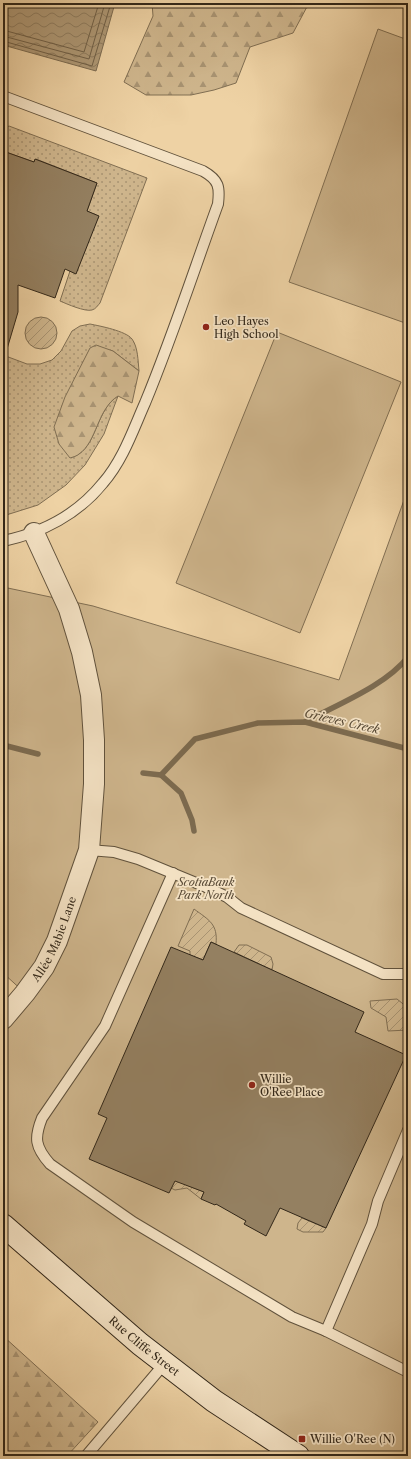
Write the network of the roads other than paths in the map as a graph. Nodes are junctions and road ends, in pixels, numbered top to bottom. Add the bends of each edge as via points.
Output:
1 (3, 96) edge
2 (34, 533) junction
3 (3, 541) edge
4 (89, 850) junction
5 (173, 873) junction
6 (408, 975) edge
7 (3, 1019) edge
8 (408, 1130) edge
9 (3, 1225) edge
10 (326, 1331) junction
11 (165, 1363) junction
12 (408, 1372) edge
13 (299, 1455) edge
14 (86, 1456) edge

1 - 2 lane via 203,171 217,182 219,192 218,204 155,378 127,446 104,483 83,504 60,520
2 - 3 lane
2 - 4 street, Allée Mabie Lane via 70,609 91,695 94,784
4 - 5 lane via 114,852
4 - 7 street, Allée Mabie Lane via 57,941 44,967
5 - 6 lane via 227,897 254,915 383,974
5 - 10 lane via 105,1026 42,1118 36,1141 41,1154 50,1164 133,1222 292,1317
8 - 10 lane via 378,1200 372,1224
9 - 11 main road, Rue Cliffe Street
10 - 12 lane
11 - 13 main road, Rue Cliffe Street via 214,1401
11 - 14 lane

